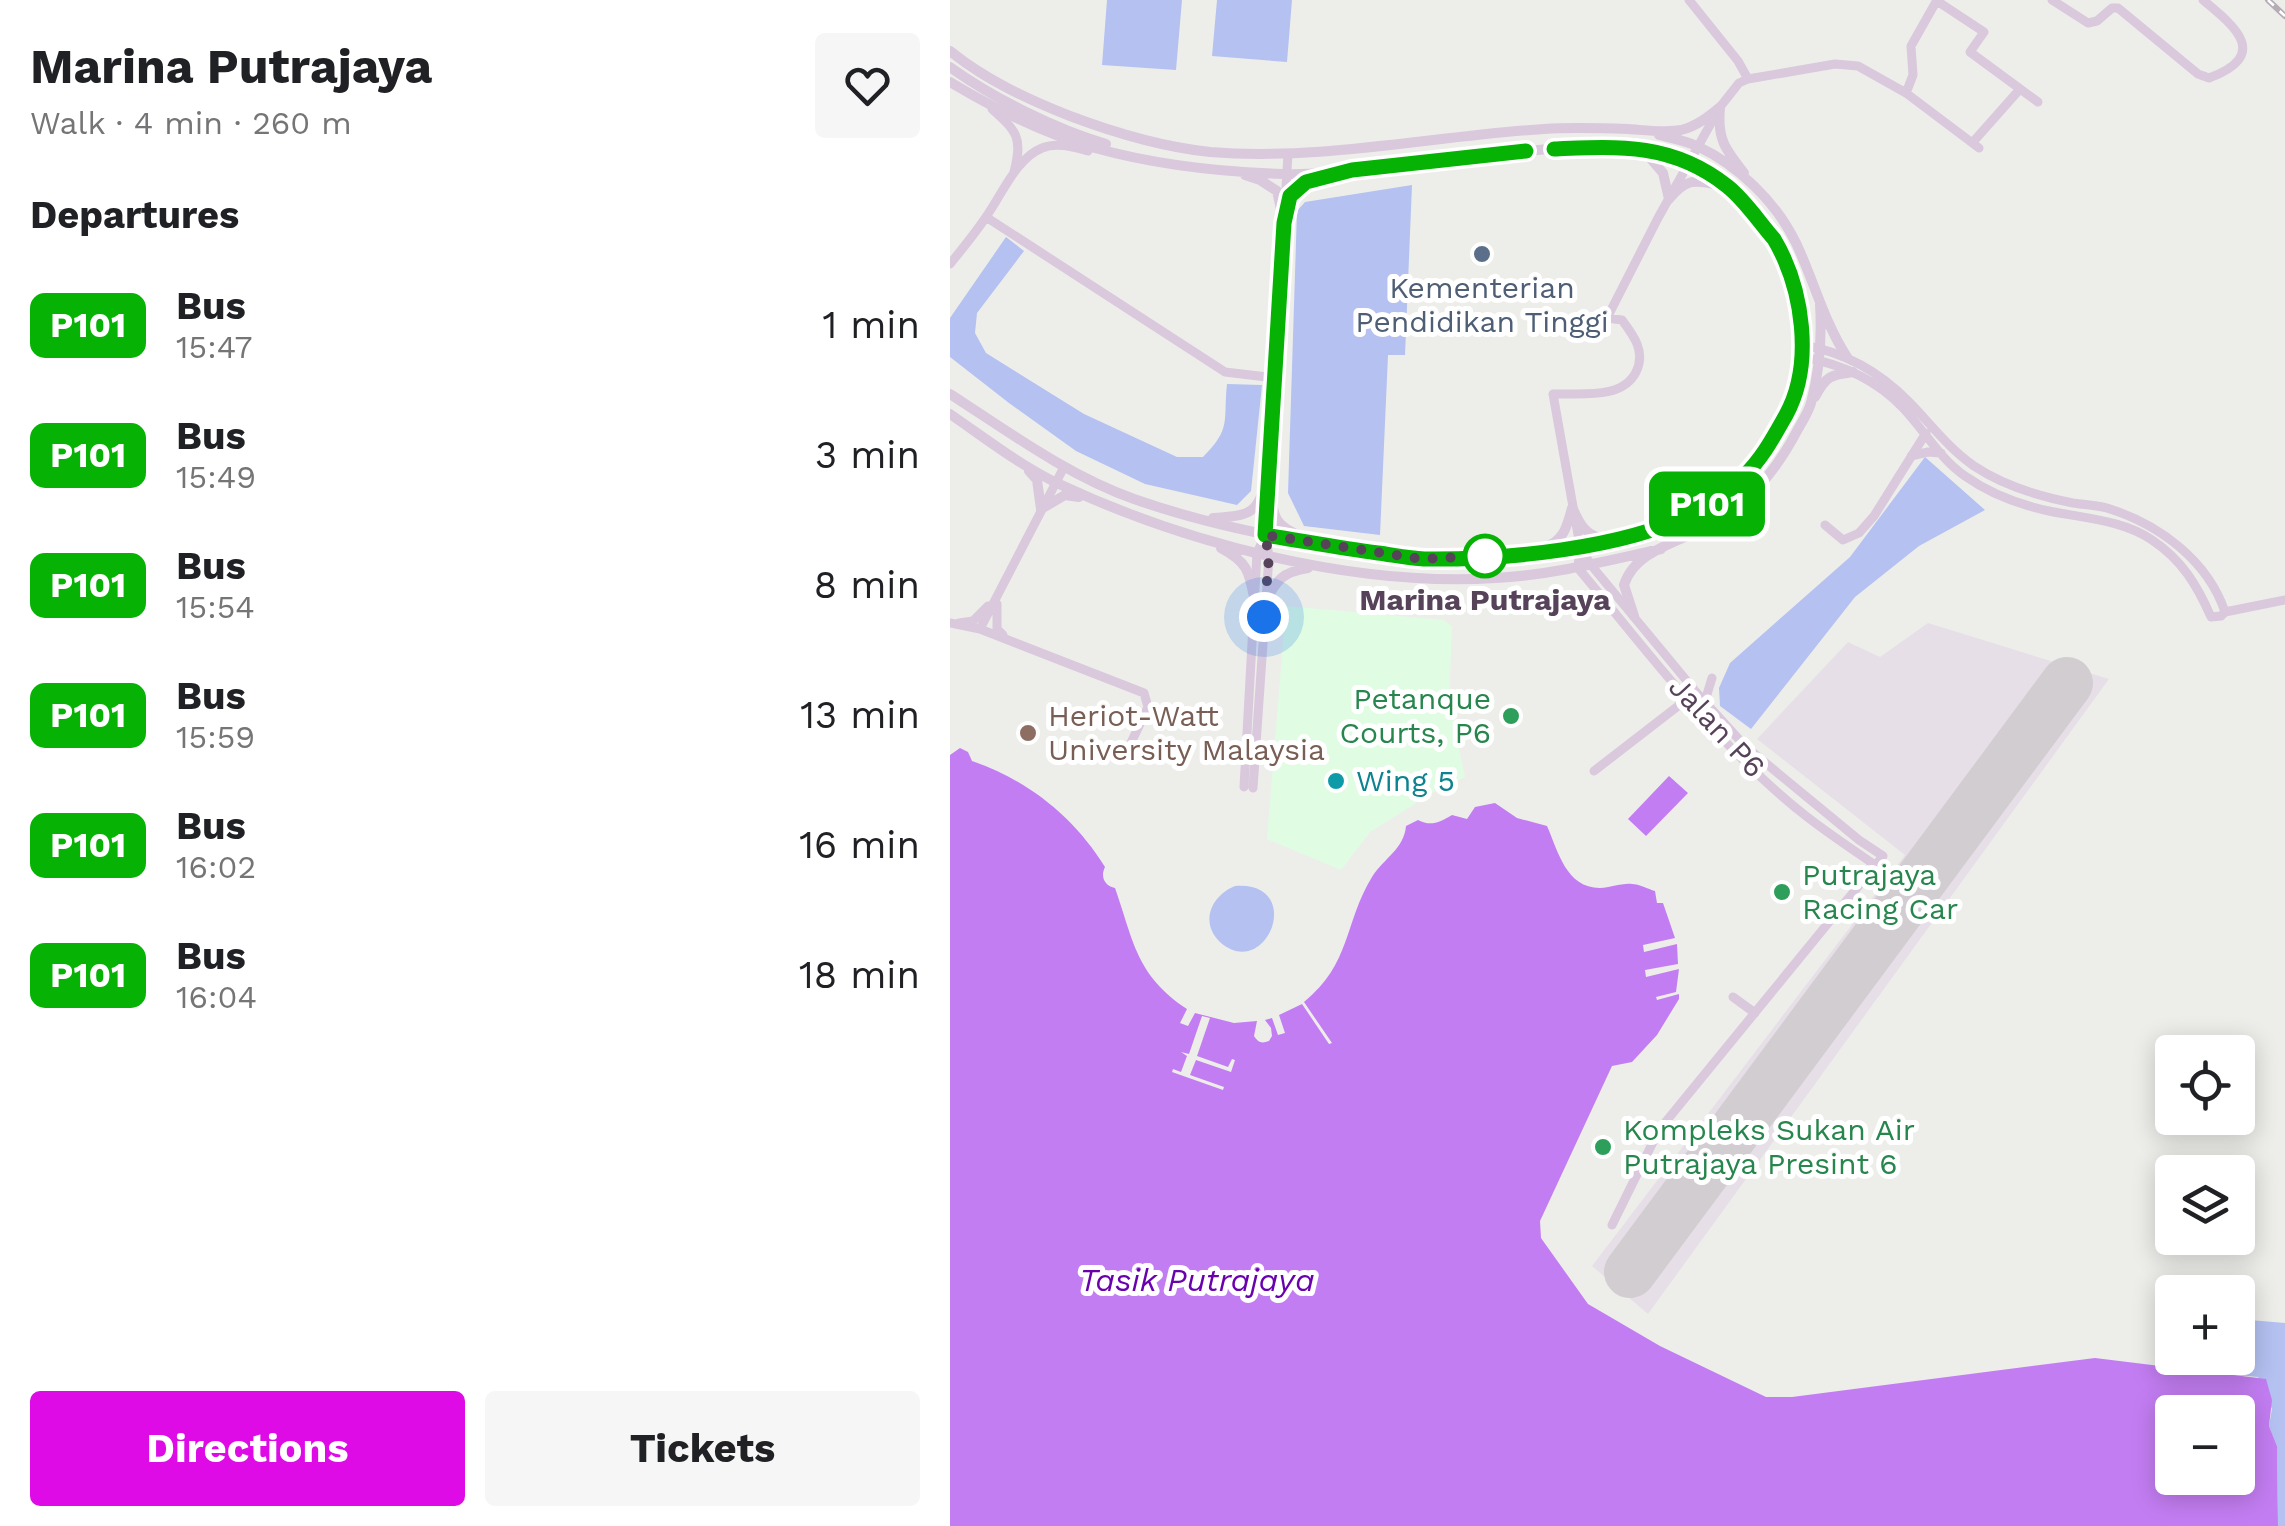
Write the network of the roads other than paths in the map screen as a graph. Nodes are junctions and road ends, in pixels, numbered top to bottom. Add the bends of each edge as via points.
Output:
1 (1689, 0) edge
2 (2052, 0) edge
3 (2203, 0) edge
4 (1937, 1) edge
5 (950, 51) edge
6 (950, 67) edge
7 (1748, 79) junction
8 (950, 82) edge
9 (2020, 89) junction
10 (1906, 93) junction
11 (2038, 102) dead end
12 (987, 104) junction
13 (1720, 107) junction
14 (1026, 111) junction
15 (1644, 130) junction
16 (1158, 144) junction
17 (1382, 146) junction
18 (1697, 146) junction
19 (1642, 149) junction
20 (1288, 154) junction
21 (1157, 162) junction
22 (1690, 162) junction
23 (1385, 166) junction
24 (1226, 169) junction
25 (1352, 170) junction
26 (1286, 174) junction
27 (1013, 175) junction
28 (1748, 178) junction
29 (1729, 188) junction
30 (1669, 198) junction
31 (986, 217) junction
32 (1284, 223) junction
33 (950, 264) edge
34 (1820, 304) junction
35 (1803, 351) junction
36 (1820, 354) junction
37 (1847, 358) junction
38 (1852, 372) junction
39 (1274, 378) junction
40 (950, 394) edge
41 (1810, 408) junction
42 (950, 414) edge
43 (1928, 431) junction
44 (1940, 453) junction
45 (1911, 456) junction
46 (1023, 463) junction
47 (1064, 467) junction
48 (1269, 476) junction
49 (1056, 483) junction
50 (1094, 500) junction
51 (1572, 508) junction
52 (1042, 509) junction
53 (1202, 519) junction
54 (1825, 526) dead end
55 (1265, 535) junction
56 (1200, 537) junction
57 (1612, 540) junction
58 (1580, 546) junction
59 (1344, 548) junction
60 (1661, 548) junction
61 (1524, 554) junction
62 (1263, 555) junction
63 (1591, 565) junction
64 (1314, 566) junction
65 (1578, 568) junction
66 (998, 596) junction
67 (2285, 600) edge
68 (1260, 602) junction
69 (2226, 612) junction
70 (1634, 616) junction
71 (951, 624) edge
72 (980, 629) junction
73 (1012, 642) junction
74 (1688, 683) junction
75 (1696, 692) junction
76 (1687, 700) junction
77 (1705, 701) junction
78 (1128, 749) dead end
79 (1594, 771) dead end
80 (1249, 787) dead end
81 (1879, 861) junction
82 (1733, 996) dead end
83 (1755, 1013) junction
84 (1612, 1225) dead end

1 - 7 street
2 - 3 street via 2088,24 2118,8 2209,78 2232,65 2244,46
4 - 9 street via 1984,32 1970,52
4 - 10 street via 1911,46 1913,75
5 - 16 street via 1013,92
6 - 14 street
7 - 10 street via 1846,64
7 - 13 street
8 - 12 street
9 - 10 street via 1976,145
9 - 11 street
12 - 21 street via 1093,148
12 - 27 street via 1014,129 1019,155
13 - 15 street via 1679,130
13 - 18 street
13 - 28 street via 1725,148
14 - 16 street
14 - 24 street via 1102,144
15 - 17 street via 1577,127
15 - 18 street
16 - 20 street
17 - 20 street
17 - 23 street
18 - 22 street
18 - 28 street
19 - 22 street
19 - 23 street via 1526,151
19 - 30 street via 1663,173
20 - 26 street
21 - 24 street
21 - 27 street via 1047,146
22 - 29 street
22 - 30 street
23 - 25 street
24 - 26 street
24 - 32 street via 1277,191
25 - 26 street
25 - 32 street via 1306,182 1290,196
26 - 32 street
27 - 31 street
28 - 34 street via 1786,225
29 - 30 street via 1698,180
29 - 35 street via 1780,249 1796,294
30 - 51 street via 1607,318 1622,320 1640,348 1634,375 1624,388 1553,394
31 - 33 street
31 - 39 street via 1221,370
32 - 39 street
34 - 36 street
34 - 37 street
35 - 36 street
35 - 57 street via 1792,404 1743,477 1696,512
36 - 37 street
36 - 38 street
36 - 41 street
37 - 43 street via 1910,402
38 - 41 street via 1824,380
38 - 43 street via 1886,391
39 - 48 street
40 - 47 street
41 - 60 street via 1781,461 1753,492 1712,524
42 - 46 street
43 - 44 street
43 - 45 street
43 - 69 street via 2005,484 2106,508 2155,529 2197,564
44 - 45 street
44 - 69 street via 1965,476 2023,504 2147,536 2190,576 2211,617
45 - 54 street via 1859,533 1843,540
46 - 49 street
46 - 52 street via 1037,480
47 - 49 street
47 - 53 street via 1132,498
48 - 53 street via 1251,511
48 - 55 street
48 - 59 street via 1278,523
49 - 50 street
49 - 52 street
50 - 52 street via 1065,494
50 - 56 street
51 - 57 street via 1589,534
51 - 58 street
51 - 61 street via 1559,540
52 - 66 street
53 - 55 street
55 - 59 street
55 - 62 street
56 - 62 street
56 - 68 street via 1244,563
57 - 58 street
58 - 61 street
58 - 63 street, Jalan P6
58 - 65 street
59 - 61 street via 1421,559
60 - 63 street
60 - 70 street via 1636,563 1624,585
62 - 64 street
62 - 68 street
63 - 65 street
63 - 70 street, Jalan P6
64 - 65 street via 1421,578
64 - 68 street via 1286,573
65 - 76 street, Jalan P6
66 - 71 street via 973,621
66 - 72 street
66 - 73 street via 997,629
67 - 69 street
68 - 80 street
70 - 74 street, Jalan P6
71 - 72 street
72 - 73 street
73 - 78 street via 1144,693 1148,706
74 - 75 street, Jalan P6
74 - 77 street via 1712,678
75 - 76 street
75 - 77 street, Jalan P6
76 - 79 street
76 - 81 street, Jalan P6 via 1805,815
77 - 81 street, Jalan P6 via 1745,746
81 - 83 street
82 - 83 street
83 - 84 street via 1660,1130

